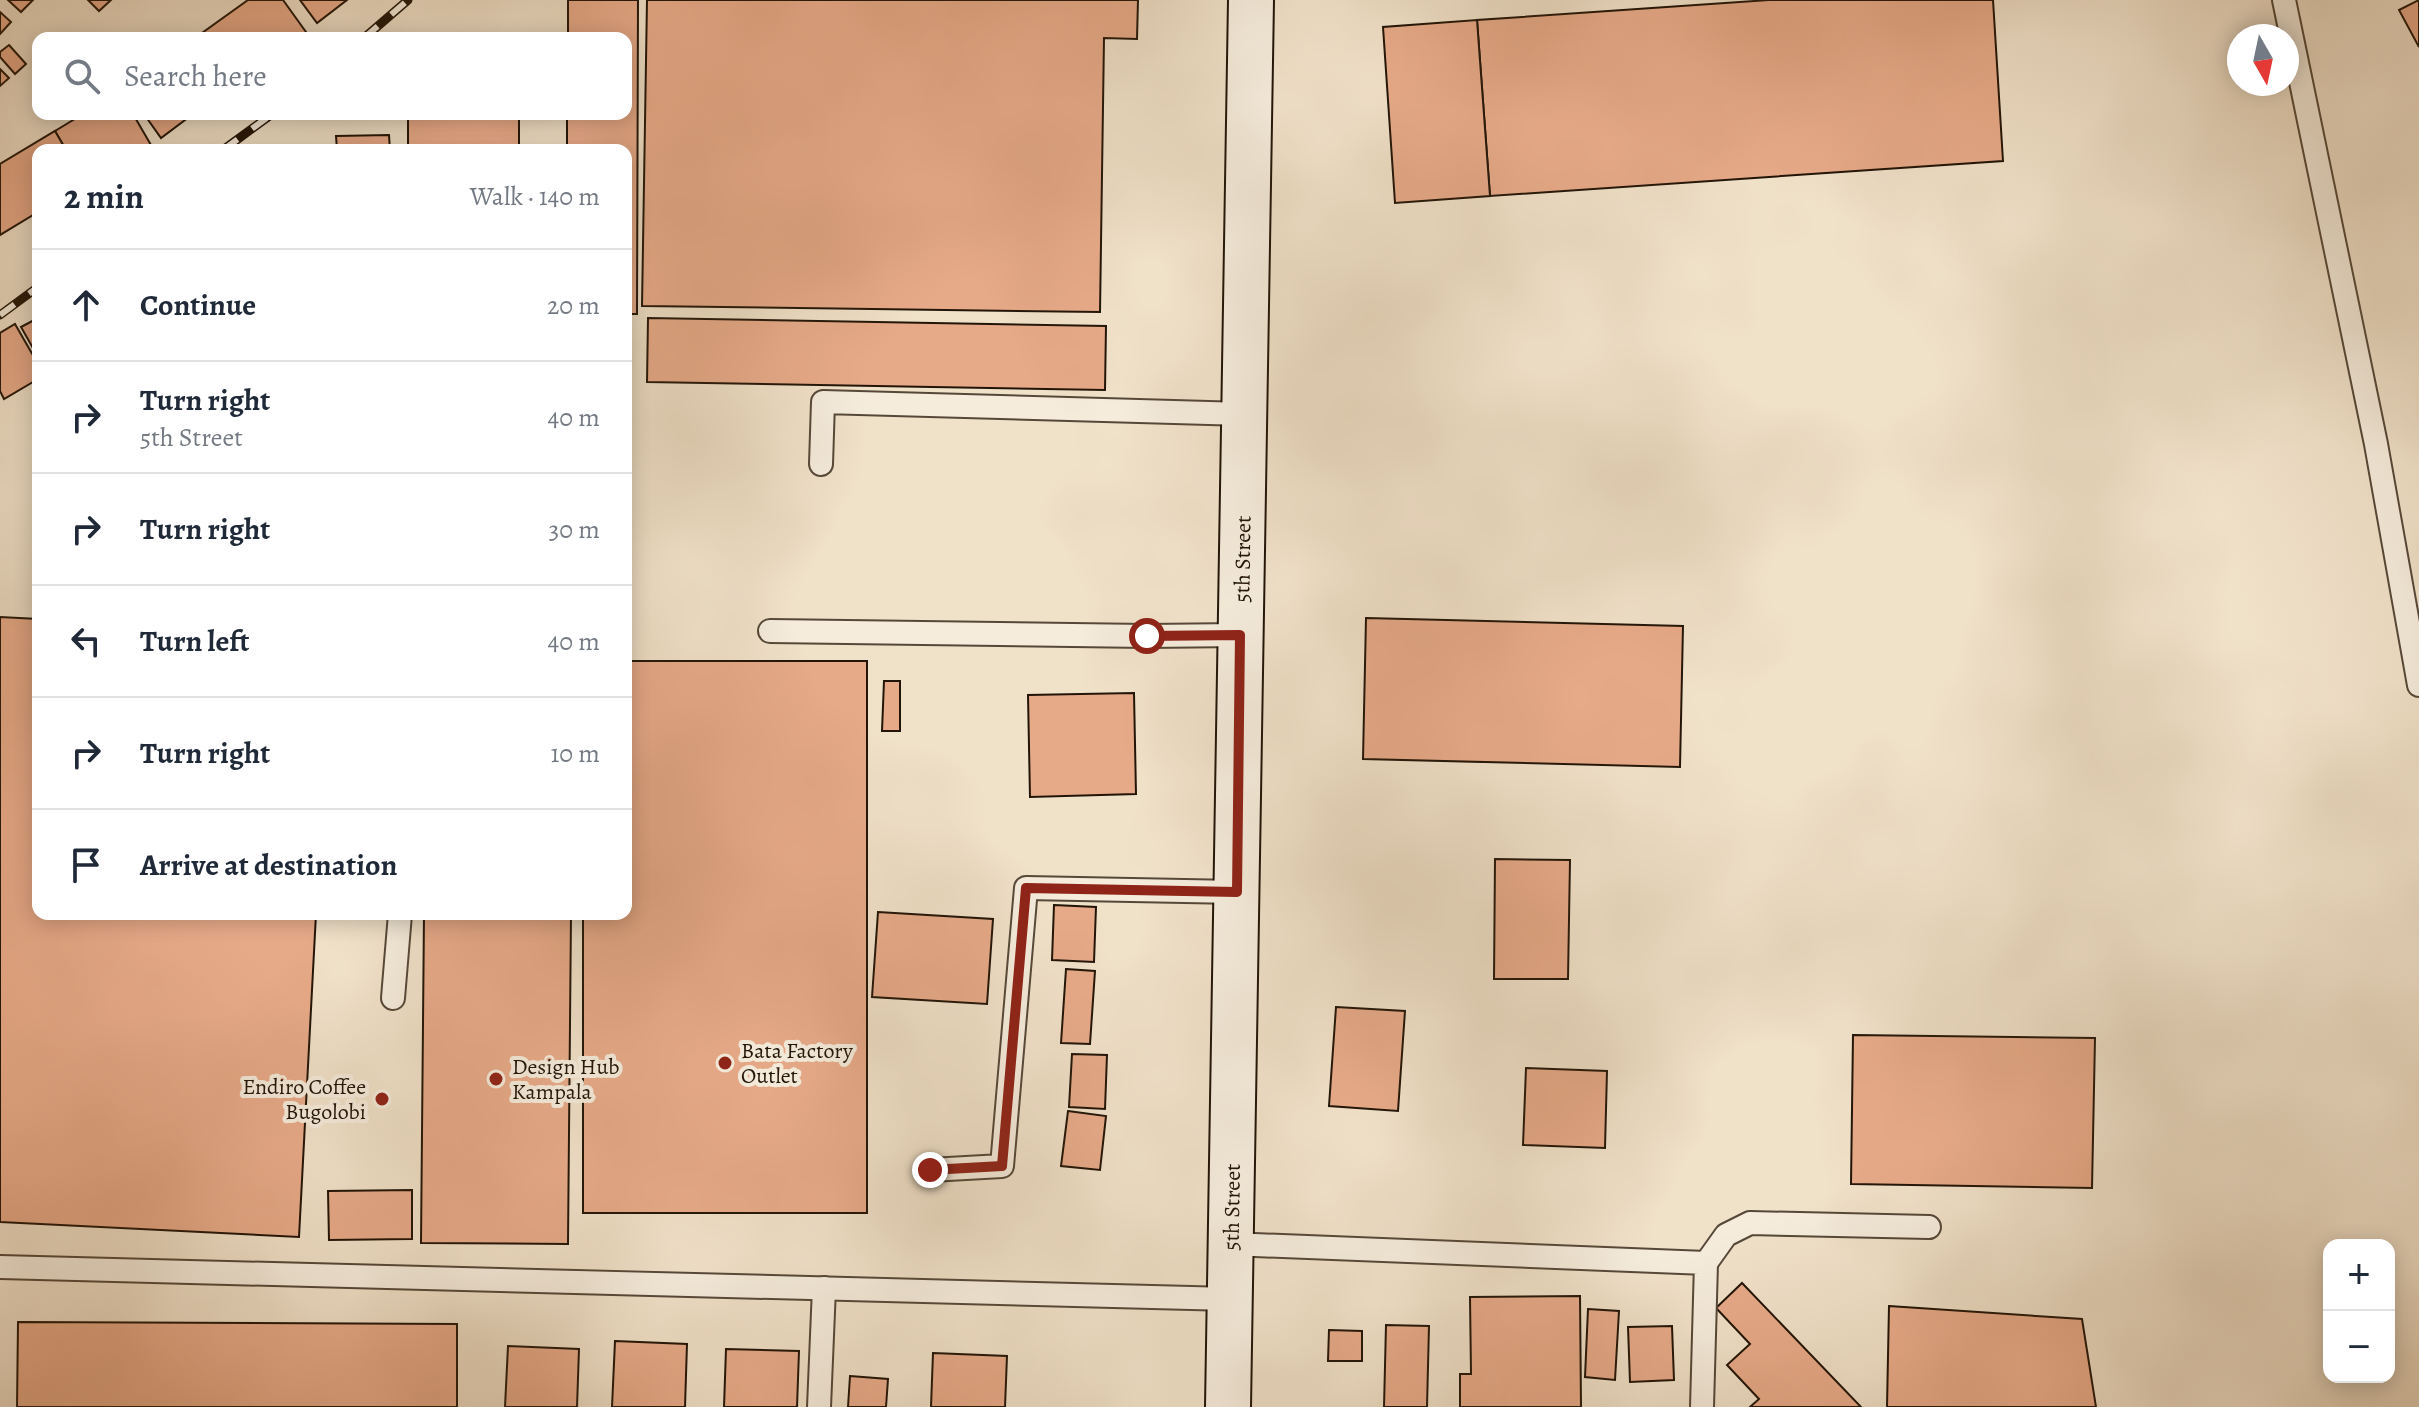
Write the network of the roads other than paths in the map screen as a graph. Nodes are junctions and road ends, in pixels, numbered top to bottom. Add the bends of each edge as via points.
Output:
1 (1251, 0) edge
2 (2284, 0) edge
3 (1244, 414) junction
4 (821, 464) dead end
5 (770, 631) dead end
6 (1240, 635) junction
7 (2419, 685) edge
8 (1237, 892) junction
9 (400, 920) edge
10 (393, 998) dead end
11 (930, 1170) dead end
12 (1929, 1227) dead end
13 (1231, 1244) junction
14 (1706, 1263) junction
15 (0, 1267) edge
16 (824, 1288) junction
17 (1230, 1299) junction
18 (819, 1407) edge
19 (1228, 1407) edge
20 (1702, 1407) edge

1 - 3 street, 5th Street
2 - 7 lane via 2376,444
3 - 4 lane via 823,402
3 - 6 street, 5th Street
5 - 6 lane
6 - 8 street, 5th Street
8 - 11 lane via 1026,888 1002,1166
8 - 13 street, 5th Street
9 - 10 lane
12 - 14 lane via 1750,1223 1726,1235
13 - 14 lane
13 - 17 street, 5th Street
14 - 20 lane
15 - 16 lane
16 - 17 lane
16 - 18 lane
17 - 19 street, 5th Street

